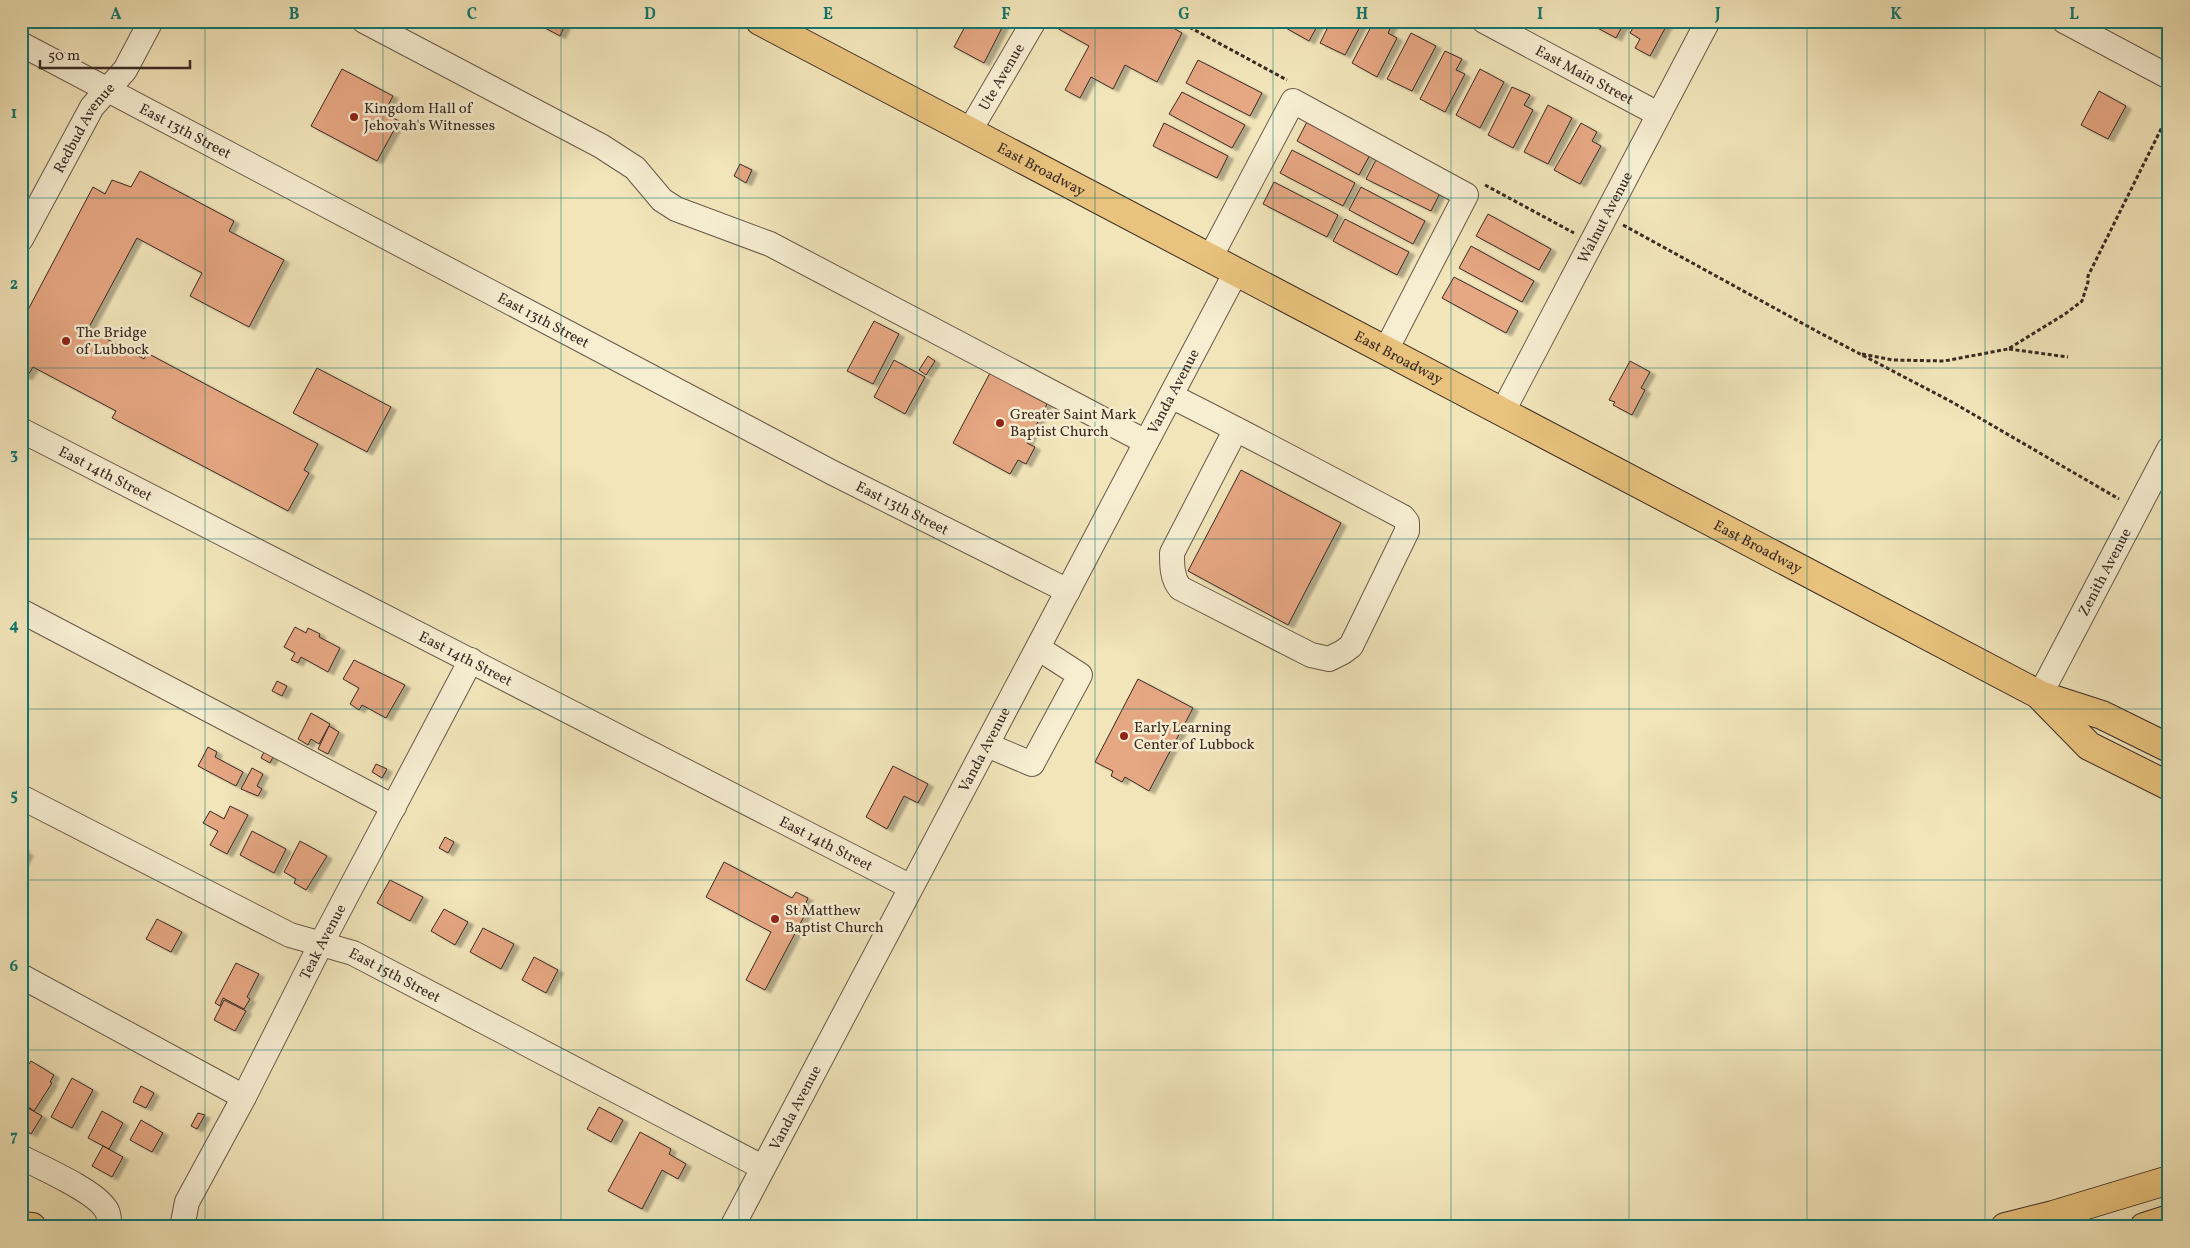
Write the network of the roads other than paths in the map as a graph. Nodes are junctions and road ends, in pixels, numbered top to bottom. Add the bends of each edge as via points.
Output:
1 (151, 21) edge
2 (364, 21) edge
3 (760, 21) edge
4 (1034, 21) edge
5 (1484, 21) edge
6 (1708, 21) edge
7 (2064, 21) edge
8 (21, 44) edge
9 (2169, 77) edge
10 (108, 89) junction
11 (1658, 114) junction
12 (970, 132) junction
13 (22, 235) edge
14 (1210, 258) junction
15 (1236, 272) junction
16 (1386, 350) junction
17 (1170, 396) junction
18 (1502, 413) junction
19 (1236, 429) junction
20 (24, 436) edge
21 (1146, 442) junction
22 (2169, 449) edge
23 (1068, 591) junction
24 (21, 611) edge
25 (1038, 648) junction
26 (471, 660) junction
27 (2040, 695) junction
28 (986, 745) junction
29 (2169, 748) edge
30 (2169, 786) edge
31 (21, 797) edge
32 (394, 807) junction
33 (911, 888) junction
34 (321, 944) junction
35 (21, 976) edge
36 (244, 1096) junction
37 (21, 1157) edge
38 (762, 1167) junction
39 (2169, 1180) edge
40 (2169, 1219) edge
41 (21, 1226) edge
42 (32, 1227) edge
43 (110, 1227) edge
44 (182, 1227) edge
45 (732, 1227) edge
46 (2005, 1227) edge
47 (2144, 1227) edge

1 - 10 street, Redbud Avenue via 125,70
2 - 21 street via 601,146 635,168 662,200 676,209 770,244
3 - 12 main road, East Broadway
4 - 12 street, Ute Avenue
5 - 11 street, East Main Street
6 - 11 street, Walnut Avenue
7 - 9 street
8 - 10 street, East 13th Street
10 - 13 street, Redbud Avenue via 92,107
10 - 23 street, East 13th Street via 832,473
11 - 18 street, Walnut Avenue
12 - 14 main road, East Broadway
14 - 15 main road, East Broadway
14 - 16 street via 1293,101 1466,196
15 - 16 main road, East Broadway
15 - 17 street, Vanda Avenue
16 - 18 main road, East Broadway
17 - 19 street
17 - 21 street, Vanda Avenue
18 - 27 main road, East Broadway
19 - 19 street via 1407,522 1406,531 1350,646 1329,660 1311,655 1180,588 1175,582 1172,553
20 - 26 street, East 14th Street
21 - 23 street, Vanda Avenue
22 - 27 street, Zenith Avenue
23 - 25 street, Vanda Avenue
24 - 32 street
25 - 28 street, Vanda Avenue
25 - 28 street via 1080,676 1032,764
26 - 32 street, Teak Avenue
26 - 33 street, East 14th Street
27 - 29 main road, East Broadway via 2102,715
27 - 30 main road, East Broadway via 2089,746
28 - 33 street, Vanda Avenue
31 - 34 street, East 15th Street via 290,935
32 - 34 street, Teak Avenue
33 - 38 street, Vanda Avenue
34 - 36 street, Teak Avenue
34 - 38 street, East 15th Street via 353,953
35 - 36 street
36 - 44 street, Teak Avenue via 188,1202
37 - 43 street via 100,1202 107,1209
38 - 45 street, Vanda Avenue
39 - 46 main road
40 - 47 main road
41 - 42 main road

